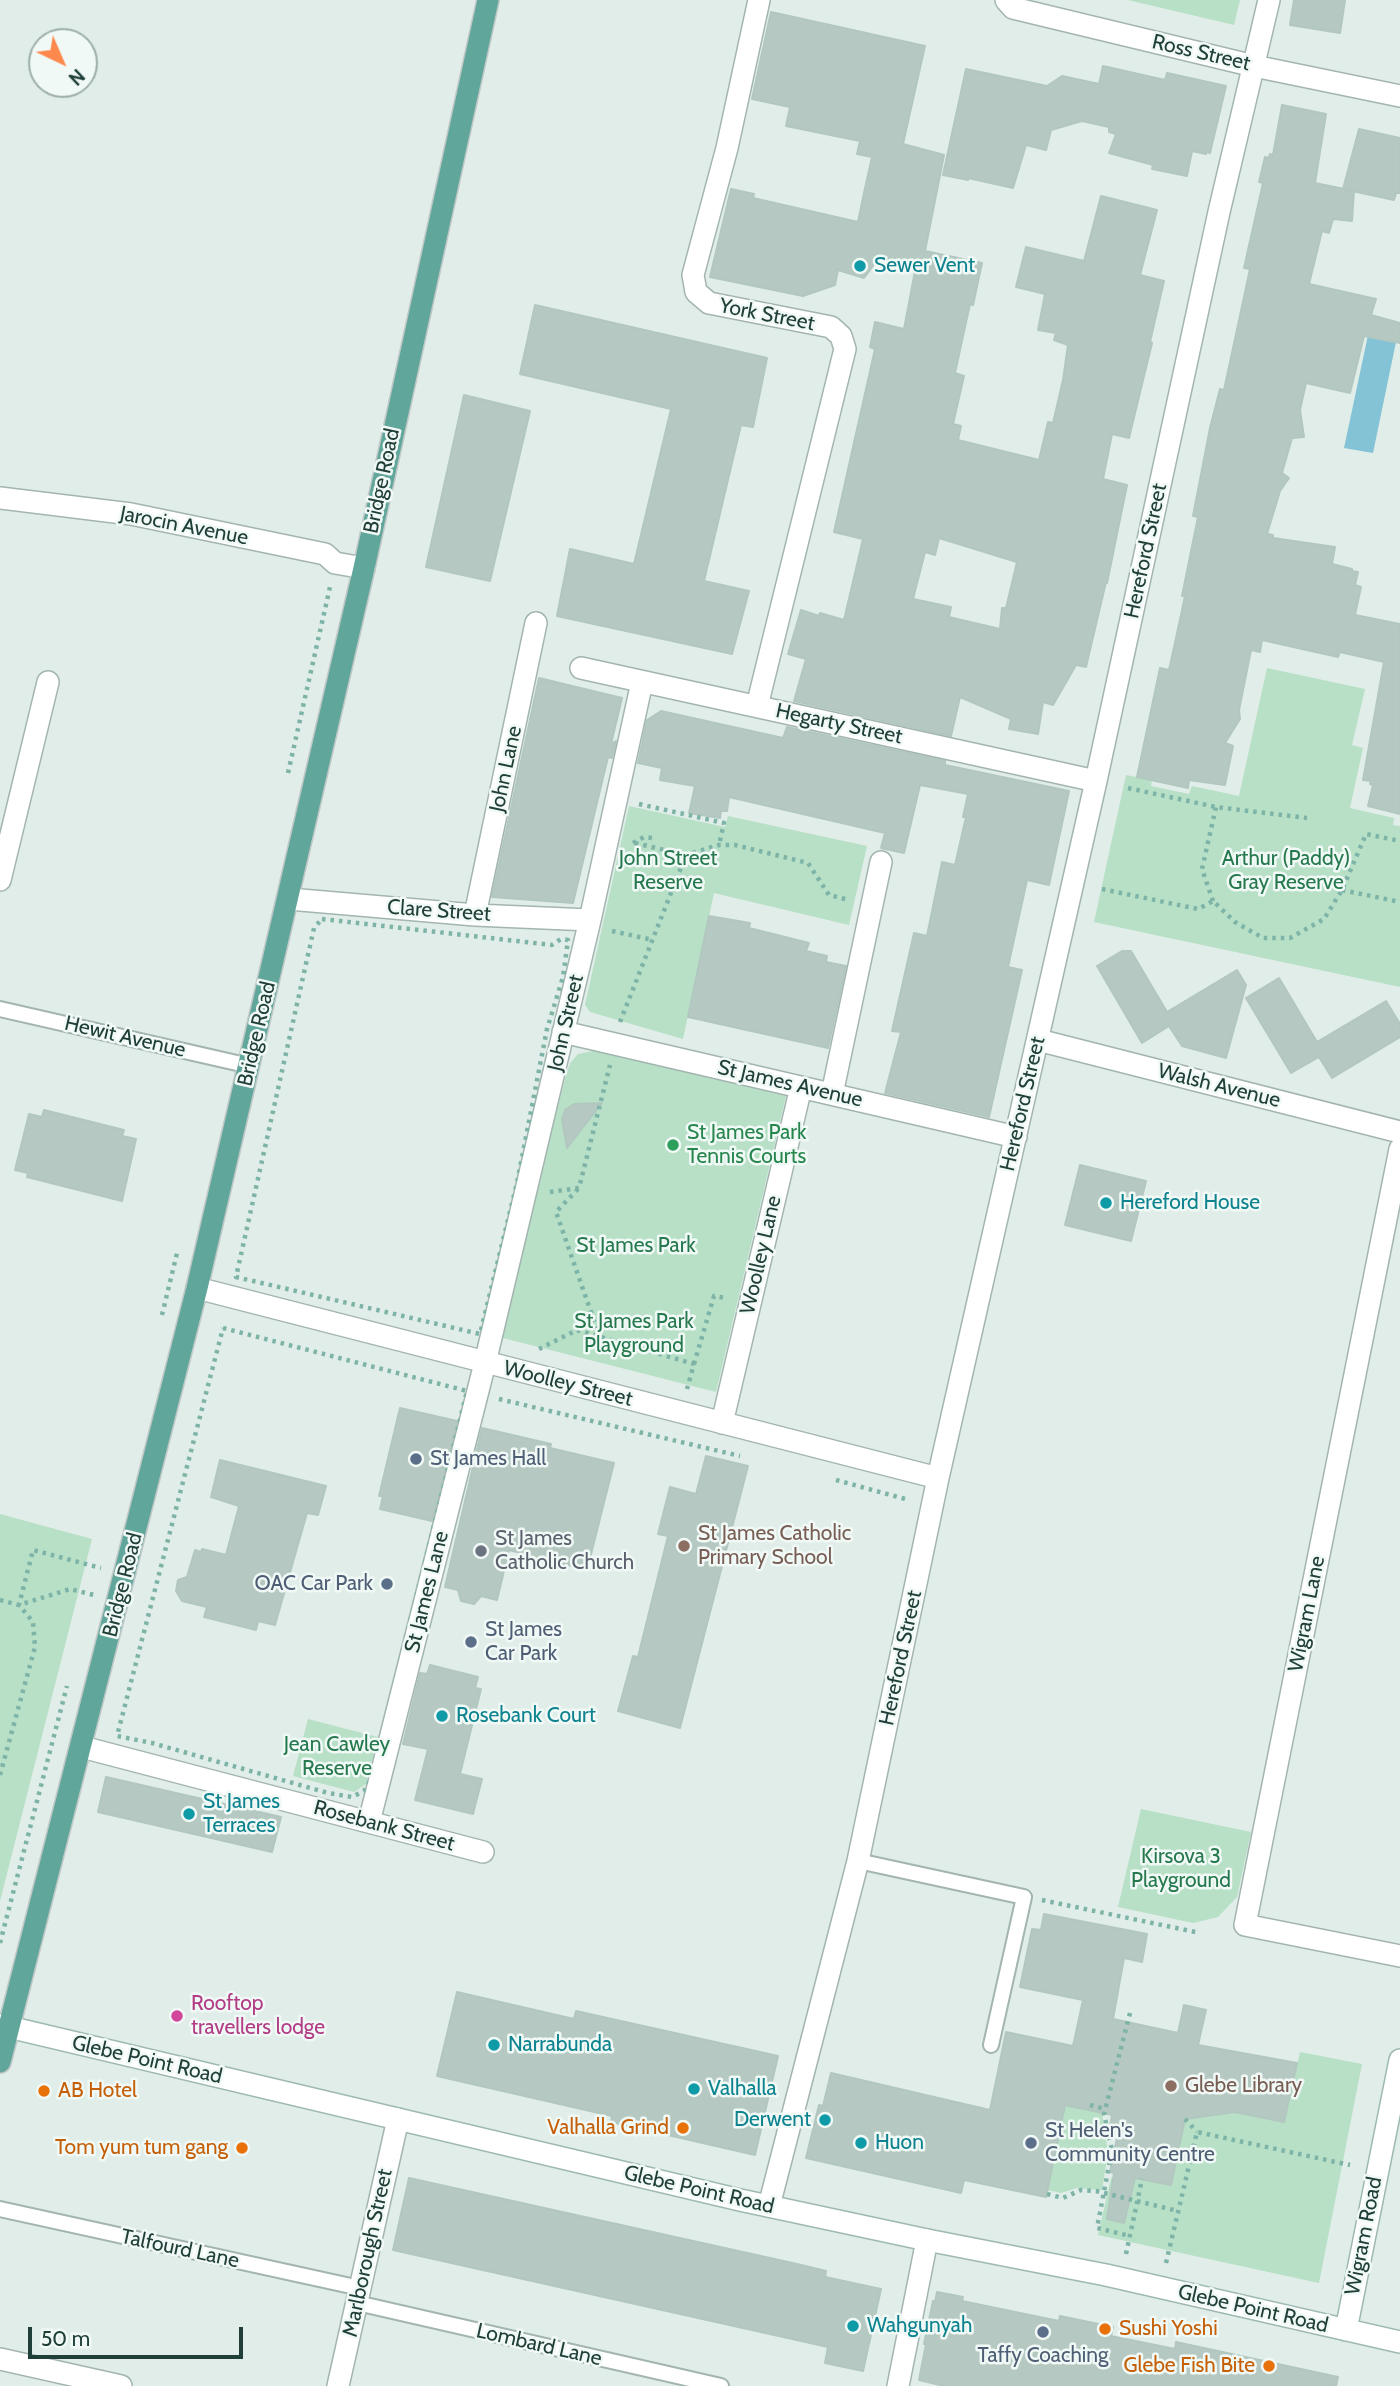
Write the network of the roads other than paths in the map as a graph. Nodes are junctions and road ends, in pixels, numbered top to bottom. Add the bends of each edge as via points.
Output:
1 (488, 0) edge
2 (759, 0) edge
3 (1006, 0) edge
4 (1269, 0) edge
5 (1254, 66) junction
6 (1400, 96) edge
7 (0, 498) edge
8 (364, 568) junction
9 (536, 623) dead end
10 (581, 668) dead end
11 (48, 682) dead end
12 (642, 682) junction
13 (757, 706) junction
14 (1096, 781) junction
15 (881, 862) dead end
16 (0, 880) edge
17 (289, 899) junction
18 (475, 915) junction
19 (590, 920) junction
20 (0, 1009) edge
21 (564, 1032) junction
22 (1038, 1040) junction
23 (250, 1066) junction
24 (801, 1087) junction
25 (832, 1094) junction
26 (1400, 1132) edge
27 (1016, 1137) junction
28 (1400, 1149) edge
29 (197, 1289) junction
30 (485, 1363) junction
31 (722, 1423) junction
32 (938, 1478) junction
33 (82, 1747) junction
34 (369, 1822) junction
35 (483, 1852) dead end
36 (858, 1861) junction
37 (1400, 1956) edge
38 (4, 2026) edge
39 (991, 2045) dead end
40 (1400, 2060) edge
41 (0, 2062) edge
42 (398, 2119) junction
43 (1393, 2127) edge
44 (769, 2206) junction
45 (0, 2209) edge
46 (927, 2240) junction
47 (359, 2296) junction
48 (1346, 2330) junction
49 (1400, 2342) edge
50 (0, 2359) edge
51 (121, 2386) edge
52 (338, 2386) edge
53 (721, 2386) edge
54 (898, 2386) edge

1 - 8 main road, Bridge Road
2 - 13 street, York Street via 693,275 696,292 709,303 831,327 841,336 845,349
3 - 5 street, Ross Street via 1013,8
4 - 5 street, Hereford Street
5 - 6 street, Ross Street
5 - 14 street, Hereford Street
7 - 8 street, Jarocin Avenue via 131,514 326,554 335,564
8 - 17 main road, Bridge Road
9 - 18 street, John Lane
10 - 12 street, Hegarty Street
11 - 16 street
12 - 13 street, Hegarty Street
12 - 19 street, John Street
13 - 14 street, Hegarty Street
14 - 22 street, Hereford Street
15 - 25 street
17 - 18 street, Clare Street
17 - 23 main road, Bridge Road
18 - 19 street, Clare Street
19 - 21 street, John Street
20 - 23 lane, Hewit Avenue
21 - 24 street, St James Avenue
21 - 30 street, John Street
22 - 26 street, Walsh Avenue
22 - 27 street, Hereford Street
23 - 29 main road, Bridge Road
24 - 25 street, St James Avenue
24 - 31 street, Woolley Lane
25 - 27 street, St James Avenue
27 - 32 street, Hereford Street
28 - 37 street, Wigram Lane via 1245,1925
29 - 30 street, Woolley Street
29 - 33 main road, Bridge Road
30 - 31 street, Woolley Street
30 - 34 street, St James Lane
31 - 32 street, Woolley Street
32 - 36 street, Hereford Street
33 - 34 street, Rosebank Street
33 - 38 main road, Bridge Road
34 - 35 street, Rosebank Street
36 - 39 lane via 1024,1897
36 - 44 street, Hereford Street
38 - 41 main road, Bridge Road
38 - 42 street, Glebe Point Road
40 - 43 street, Wigram Road
42 - 44 street, Glebe Point Road
42 - 47 street, Marlborough Street
43 - 48 street, Wigram Road
44 - 46 street, Glebe Point Road
45 - 47 lane, Talfourd Lane
46 - 48 street, Glebe Point Road
46 - 54 street
47 - 52 street, Marlborough Street
47 - 53 lane, Lombard Lane
48 - 49 street, Glebe Point Road
50 - 51 street

